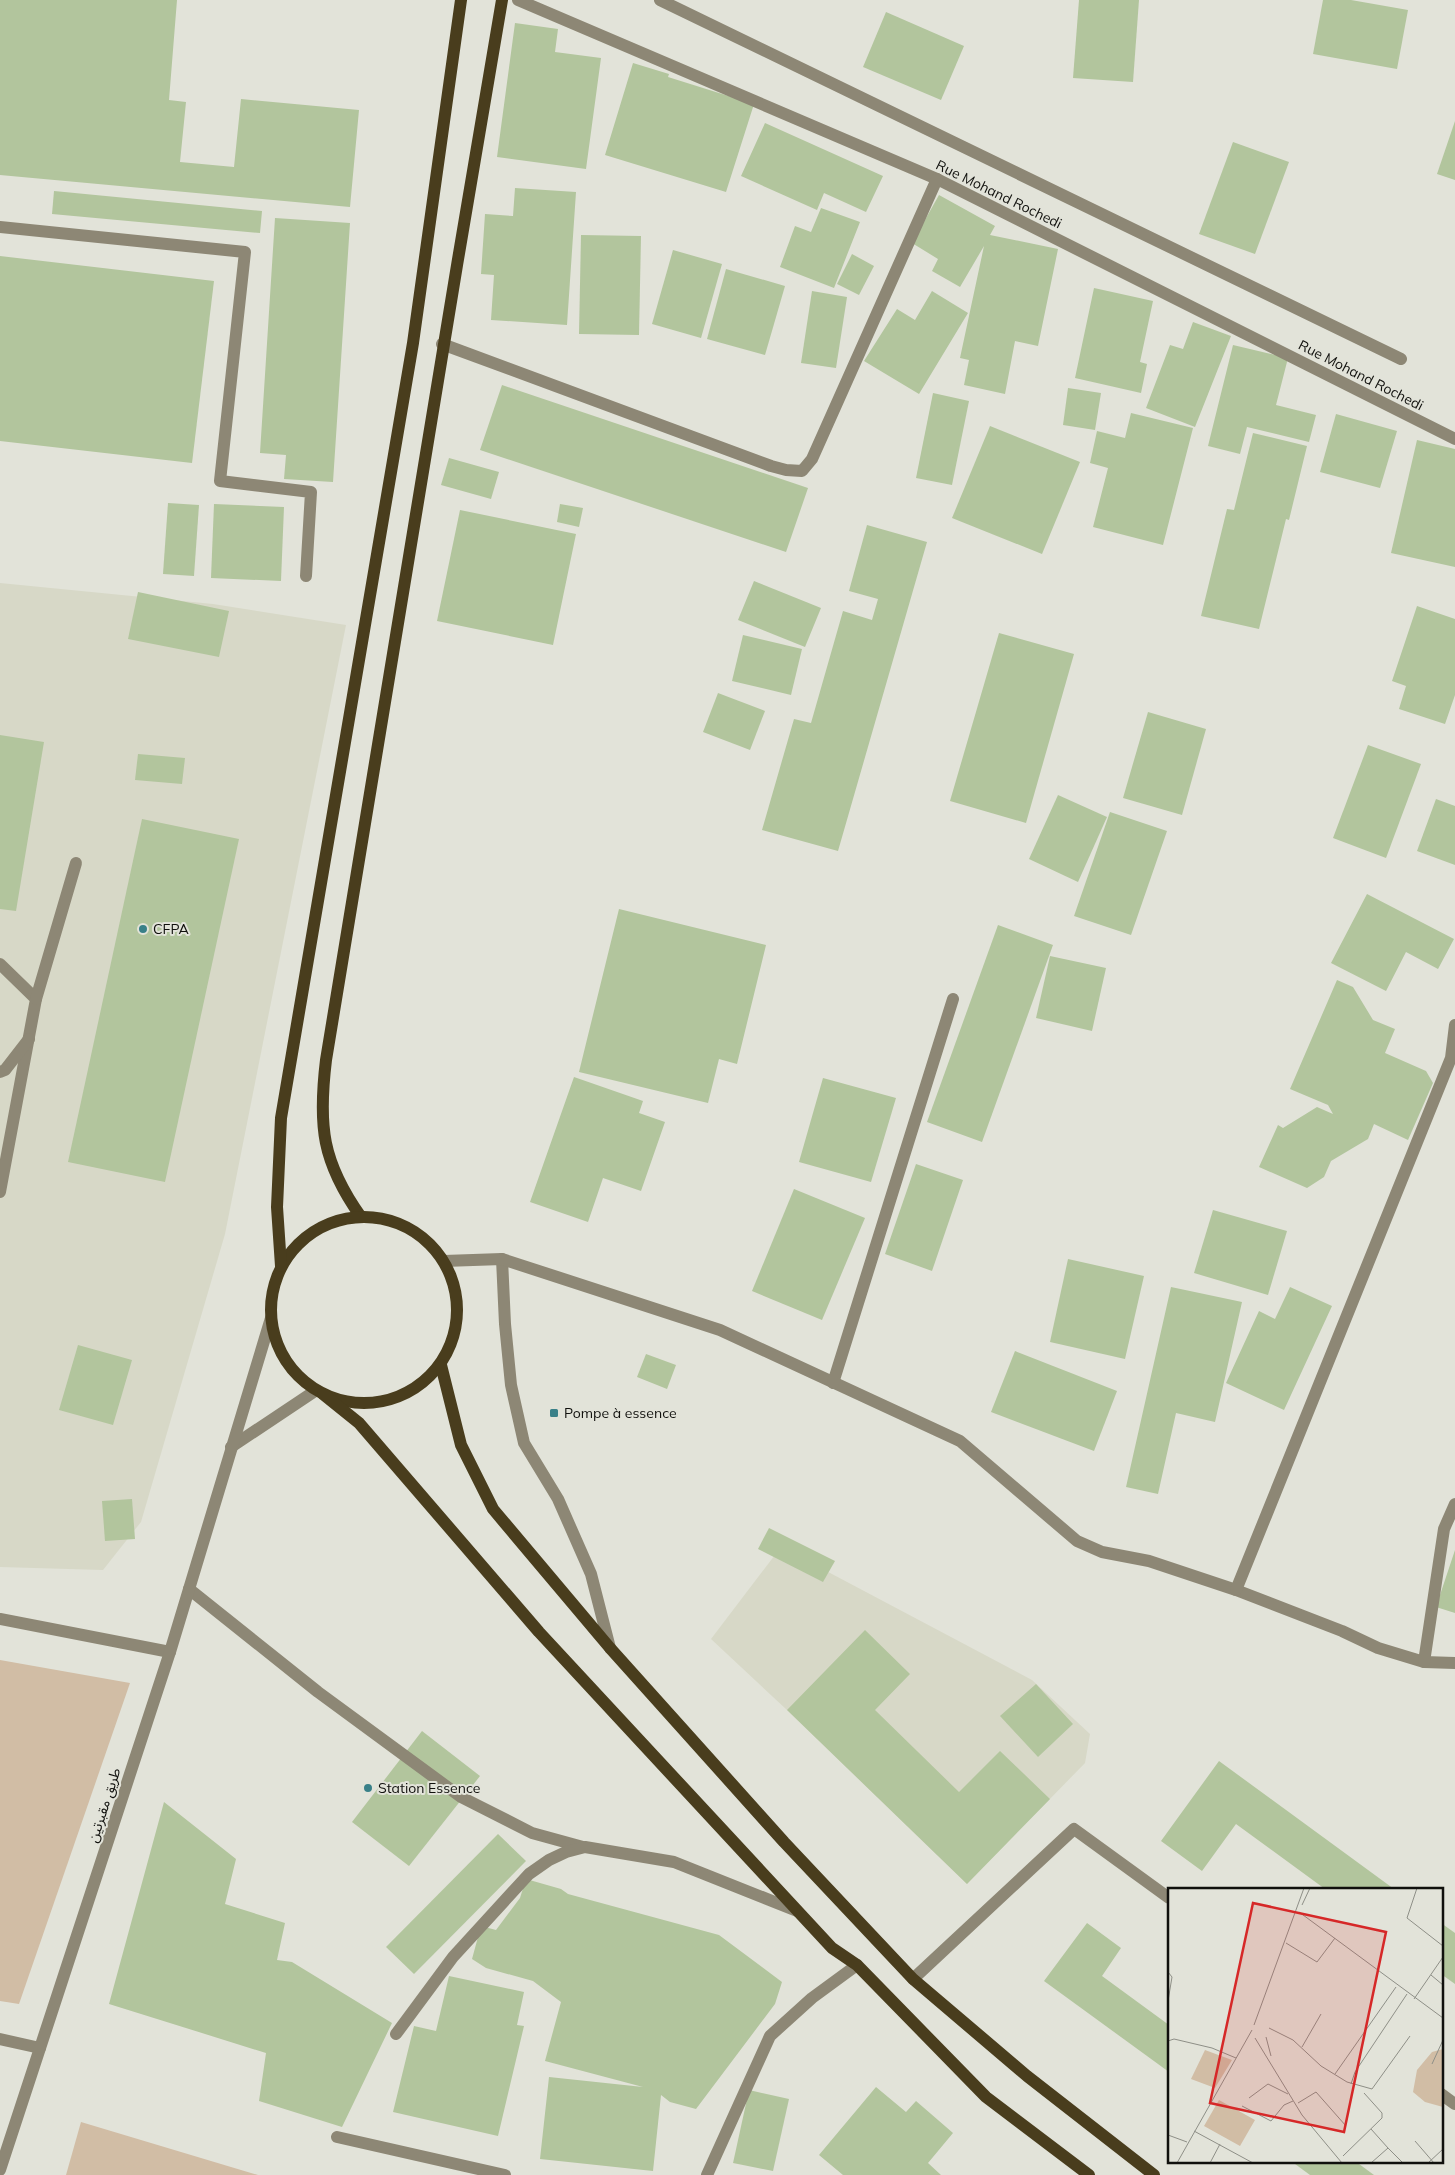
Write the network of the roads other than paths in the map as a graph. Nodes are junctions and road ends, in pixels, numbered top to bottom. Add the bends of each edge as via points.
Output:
1 (461, 0) edge
2 (502, 0) edge
3 (518, 0) edge
4 (660, 0) edge
5 (937, 180) junction
6 (0, 227) edge
7 (442, 344) junction
8 (1401, 359) dead end
9 (1455, 439) edge
10 (306, 576) dead end
11 (76, 864) dead end
12 (0, 964) edge
13 (36, 998) junction
14 (953, 999) dead end
15 (1455, 1025) edge
16 (30, 1037) junction
17 (0, 1072) edge
18 (0, 1192) edge
19 (361, 1217) junction
20 (502, 1259) junction
21 (444, 1261) junction
22 (281, 1266) junction
23 (271, 1318) junction
24 (441, 1364) junction
25 (833, 1383) junction
26 (319, 1392) junction
27 (231, 1447) junction
28 (1455, 1504) edge
29 (189, 1588) junction
30 (1236, 1590) junction
31 (0, 1619) edge
32 (610, 1648) junction
33 (170, 1652) junction
34 (1424, 1662) junction
35 (1455, 1663) edge
36 (585, 1848) junction
37 (1168, 1897) edge
38 (797, 1911) junction
39 (857, 1965) junction
40 (913, 1979) junction
41 (396, 2034) dead end
42 (0, 2039) edge
43 (40, 2048) junction
44 (1442, 2095) edge
45 (1455, 2104) edge
46 (337, 2136) dead end
47 (0, 2170) edge
48 (505, 2175) edge
49 (707, 2175) edge
50 (1088, 2175) edge
51 (1154, 2175) edge

1 - 22 main road via 413,342 281,1118 277,1207
2 - 7 main road
3 - 5 street, Rue Mohand Rochedi
4 - 8 street
5 - 7 street via 812,460 802,471 771,466
5 - 9 street, Rue Mohand Rochedi
6 - 10 street via 245,252 220,481 311,492
7 - 19 main road via 323,1083 322,1118 328,1156 336,1178
11 - 13 street
12 - 13 street
13 - 16 street
14 - 25 street
15 - 30 street via 1451,1058
16 - 17 street
16 - 18 street
19 - 21 main road via 386,1220 409,1228 429,1242
19 - 22 main road via 330,1224 302,1241
20 - 21 street
20 - 25 street via 720,1330
20 - 32 street via 511,1386 524,1443 558,1499 591,1574
21 - 24 main road via 455,1286 458,1314 454,1340
22 - 23 main road via 272,1292
23 - 26 main road via 278,1347 293,1371
23 - 27 street, طريق مقبرتين
24 - 26 main road via 417,1388 388,1401 354,1404
24 - 32 main road via 461,1445 493,1509
25 - 30 street via 960,1441 1077,1540 1102,1552 1148,1561
26 - 27 street
26 - 38 main road via 358,1423 539,1632
27 - 29 street, طريق مقبرتين
28 - 34 street via 1444,1529
29 - 33 street, طريق مقبرتين
29 - 36 street via 318,1692 462,1797 532,1834
30 - 34 street via 1378,1648
31 - 33 street
32 - 40 main road via 784,1842
33 - 43 street, طريق مقبرتين
34 - 35 street
36 - 38 street via 674,1862
36 - 41 street via 566,1852 529,1874 453,1957
37 - 40 street via 1074,1829
38 - 39 main road via 832,1948
39 - 49 street via 812,1998 770,2036
39 - 50 main road via 986,2097
40 - 51 main road via 1027,2076
42 - 43 street
43 - 47 street, طريق مقبرتين
44 - 45 street
46 - 48 street

